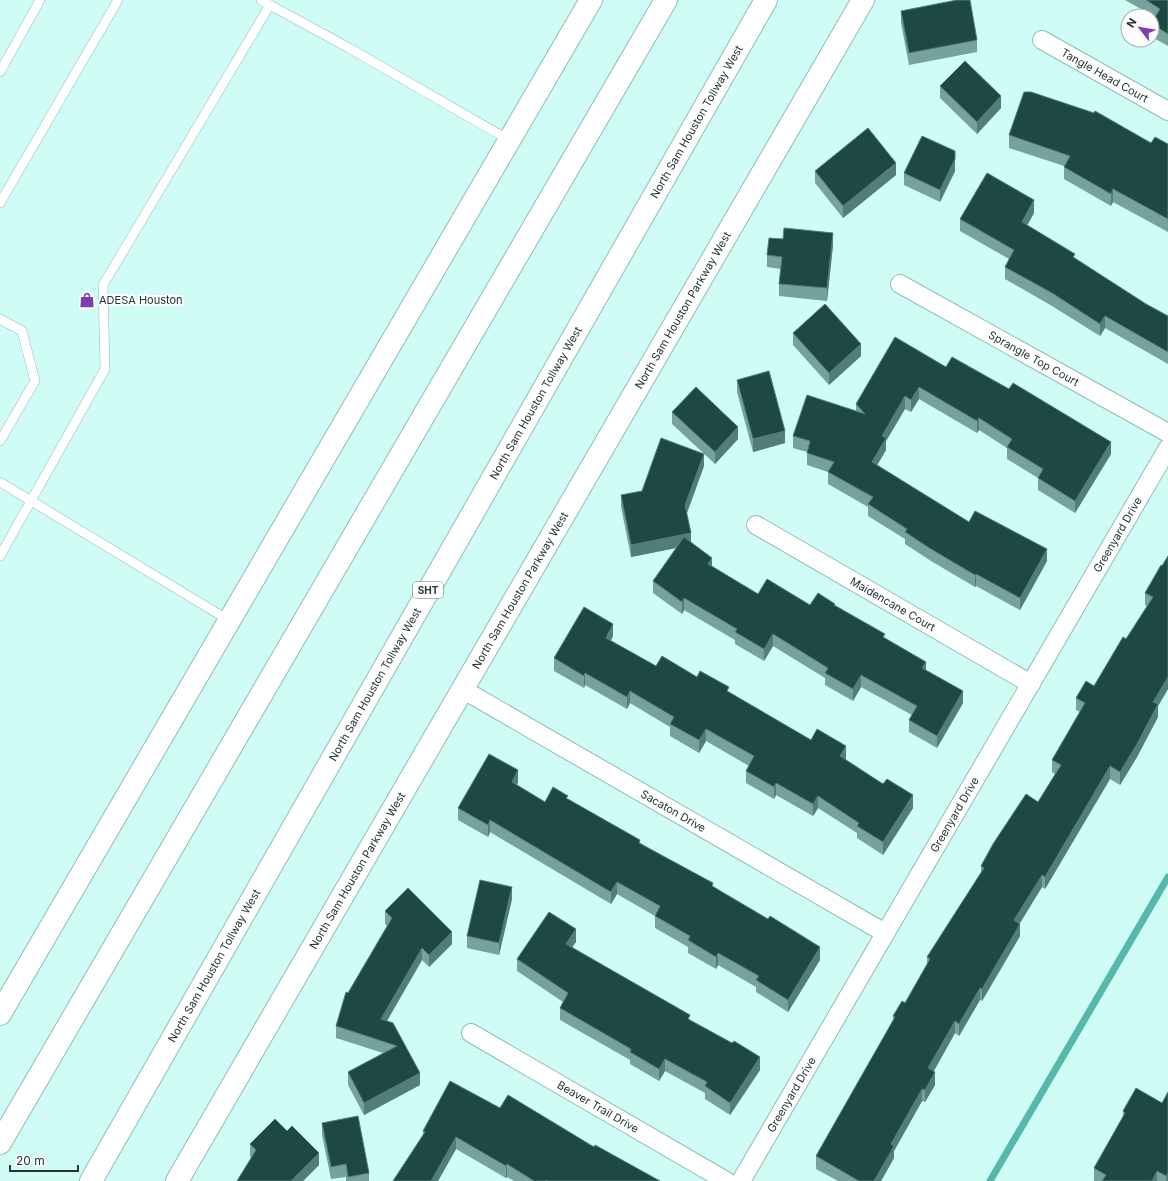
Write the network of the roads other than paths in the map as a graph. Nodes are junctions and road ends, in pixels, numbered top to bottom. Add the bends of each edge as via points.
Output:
1 (40, 0) edge
2 (118, 0) edge
3 (261, 0) edge
4 (591, 0) edge
5 (666, 0) edge
6 (766, 0) edge
7 (863, 0) edge
8 (270, 5) junction
9 (1042, 40) dead end
10 (0, 72) edge
11 (1168, 111) edge
12 (510, 141) junction
13 (0, 203) edge
14 (900, 284) dead end
15 (0, 319) edge
16 (1168, 433) edge
17 (0, 441) edge
18 (1168, 448) edge
19 (0, 482) edge
20 (32, 502) junction
21 (756, 524) dead end
22 (0, 556) edge
23 (230, 621) junction
24 (1031, 684) junction
25 (462, 689) junction
26 (885, 933) junction
27 (0, 1014) edge
28 (471, 1033) dead end
29 (0, 1143) edge
30 (91, 1181) edge
31 (177, 1181) edge
32 (726, 1181) edge
33 (741, 1181) edge

1 - 10 lane
2 - 13 lane
3 - 8 lane
4 - 12 main road
5 - 29 main road
6 - 30 main road, North Sam Houston Tollway West / SHT
7 - 25 main road, North Sam Houston Parkway West
8 - 12 lane
8 - 20 lane via 103,285 105,369
9 - 11 street, Tangle Head Court
12 - 23 main road
14 - 16 street, Sprangle Top Court
15 - 17 lane via 22,331 35,381
18 - 24 street, Greenyard Drive
19 - 20 lane
20 - 22 lane
20 - 23 lane
21 - 24 street, Maidencane Court
23 - 27 main road
24 - 26 street, Greenyard Drive
25 - 26 street, Sacaton Drive
25 - 31 main road, North Sam Houston Parkway West
26 - 33 street, Greenyard Drive
28 - 32 street, Beaver Trail Drive

